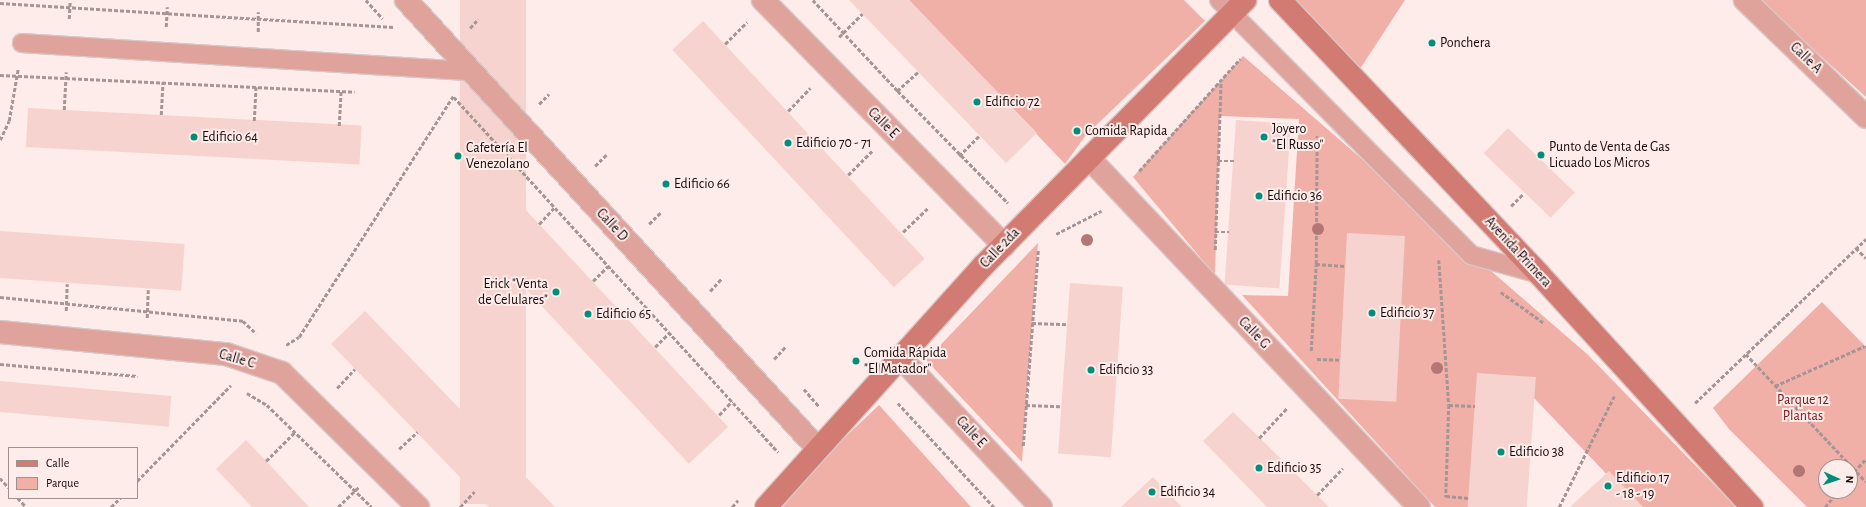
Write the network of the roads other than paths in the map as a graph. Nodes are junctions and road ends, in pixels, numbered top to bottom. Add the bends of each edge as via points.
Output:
1 (763, 0) edge
2 (1280, 0) edge
3 (1745, 0) edge
4 (408, 2) edge
5 (1232, 5) edge
6 (22, 43) road end
7 (470, 71) junction
8 (1866, 117) edge
9 (1089, 158) junction
10 (1004, 245) junction
11 (1539, 274) junction
12 (0, 332) edge
13 (900, 357) junction
14 (818, 448) junction
15 (418, 507) edge
16 (766, 507) edge
17 (1041, 507) edge
18 (1419, 507) edge
19 (1752, 507) edge

1 - 10 street, Calle E
2 - 11 main road, Avenida Primera
3 - 8 street, Calle A
4 - 7 street, Calle D
5 - 9 main road, Calle 2da
5 - 11 lane via 1321,103 1471,255
6 - 7 lane
7 - 14 street, Calle D
9 - 10 main road, Calle 2da
9 - 18 street, Calle G
10 - 13 main road, Calle 2da
11 - 19 main road, Avenida Primera
12 - 15 street, Calle C via 226,354 282,373
13 - 14 main road, Calle 2da
13 - 17 street, Calle E
14 - 16 main road, Calle 2da

